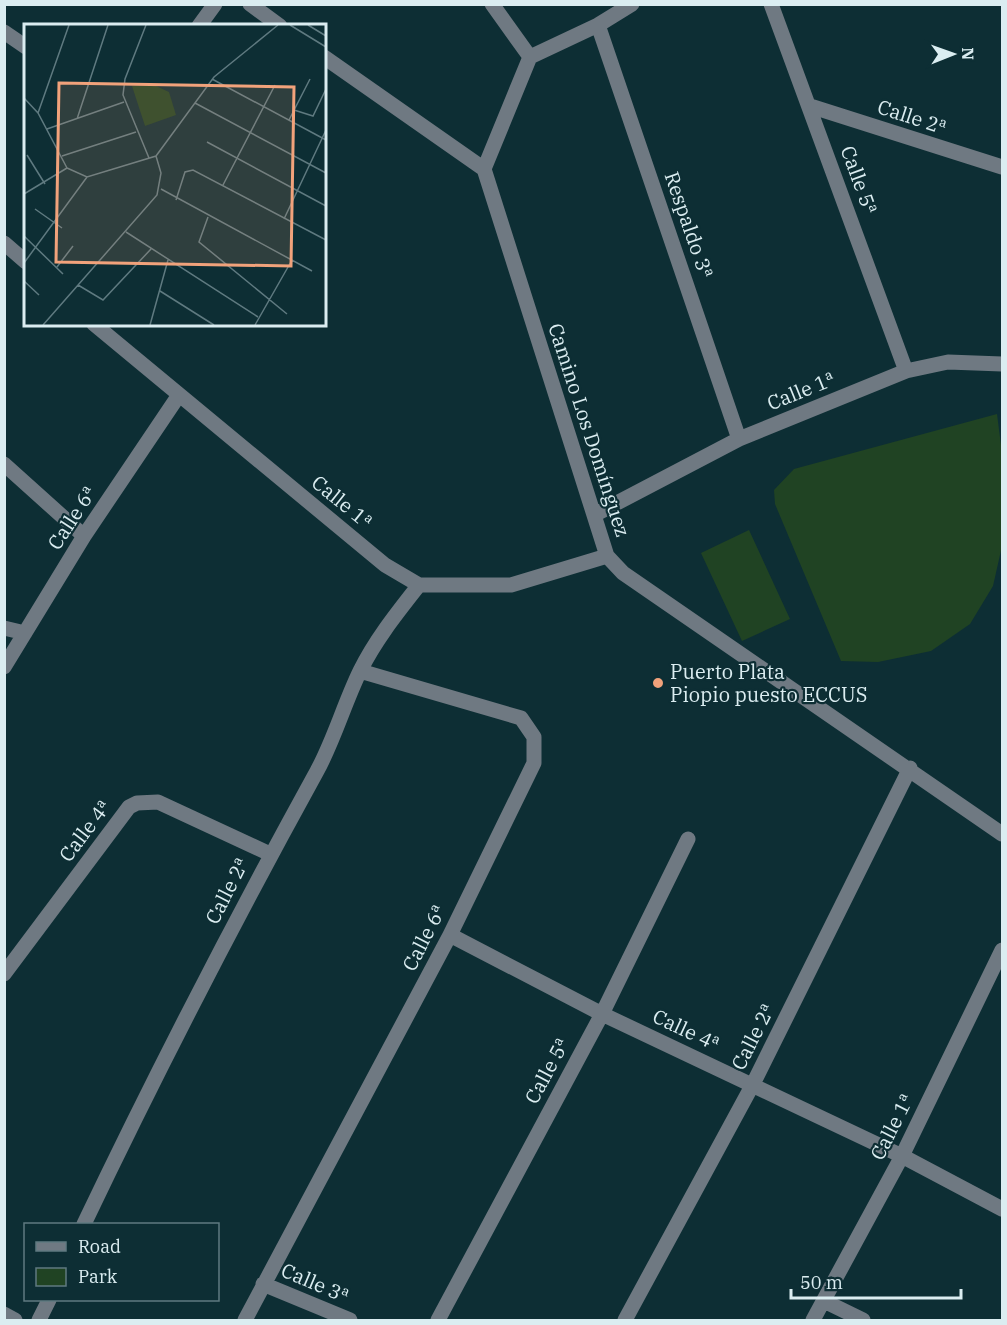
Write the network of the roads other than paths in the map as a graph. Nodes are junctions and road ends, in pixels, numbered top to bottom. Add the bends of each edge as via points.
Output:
1 (215, 4) edge
2 (250, 4) edge
3 (492, 4) edge
4 (632, 4) edge
5 (771, 4) edge
6 (200, 24) edge
7 (276, 24) edge
8 (598, 25) junction
9 (4, 32) edge
10 (24, 46) edge
11 (530, 57) junction
12 (326, 58) edge
13 (810, 106) junction
14 (1002, 167) edge
15 (484, 169) junction
16 (4, 243) edge
17 (24, 260) edge
18 (96, 326) edge
19 (1002, 364) edge
20 (906, 371) junction
21 (179, 395) junction
22 (739, 439) junction
23 (4, 464) edge
24 (594, 515) junction
25 (84, 536) junction
26 (607, 556) junction
27 (419, 585) junction
28 (4, 628) edge
29 (25, 633) junction
30 (4, 667) edge
31 (360, 671) junction
32 (910, 768) junction
33 (1002, 834) edge
34 (688, 838) dead end
35 (270, 854) junction
36 (450, 934) junction
37 (1002, 950) edge
38 (4, 974) edge
39 (602, 1014) junction
40 (753, 1084) junction
41 (902, 1156) junction
42 (1002, 1209) edge
43 (84, 1223) edge
44 (263, 1284) junction
45 (48, 1301) edge
46 (824, 1301) junction
47 (4, 1314) edge
48 (15, 1320) edge
49 (39, 1320) edge
50 (245, 1320) edge
51 (350, 1320) edge
52 (438, 1320) edge
53 (626, 1320) edge
54 (813, 1320) edge
55 (863, 1320) edge

1 - 6 street
2 - 7 street
3 - 11 street
4 - 8 street
5 - 13 street, Calle 5ª
8 - 11 street
8 - 22 street, Respaldo 3ª
9 - 10 street
11 - 15 street
12 - 15 street
13 - 14 street, Calle 2ª
13 - 20 street, Calle 5ª
15 - 24 street, Camino Los Domínguez
16 - 17 street
18 - 21 street, Calle 1ª
19 - 20 street, Calle 1ª via 948,362
20 - 22 street, Calle 1ª
21 - 25 street, Calle 6ª
21 - 27 street, Calle 1ª via 386,565
22 - 24 street, Calle 1ª
23 - 25 street
24 - 26 street, Camino Los Domínguez
25 - 29 street, Calle 6ª
26 - 27 street via 511,585
26 - 32 street, Camino Los Domínguez via 622,573
27 - 31 street, Calle 2ª via 386,626
28 - 29 street
29 - 30 street, Calle 6ª
31 - 35 street, Calle 2ª via 319,768
31 - 36 street, Calle 6ª via 521,718 534,737 534,763
32 - 33 street, Camino Los Domínguez
32 - 40 street, Calle 2ª
34 - 39 street, Calle 5ª
35 - 38 street, Calle 4ª via 166,805 137,803 129,807
35 - 43 street, Calle 2ª
36 - 39 street, Calle 4ª
36 - 44 street, Calle 6ª
37 - 41 street, Calle 1ª
39 - 40 street, Calle 4ª
39 - 52 street, Calle 5ª
40 - 41 street, Calle 4ª
40 - 53 street, Calle 2ª
41 - 42 street, Calle 4ª
41 - 46 street, Calle 1ª
44 - 50 street, Calle 6ª
44 - 51 street, Calle 3ª
45 - 49 street
46 - 54 street, Calle 1ª
46 - 55 street
47 - 48 street

